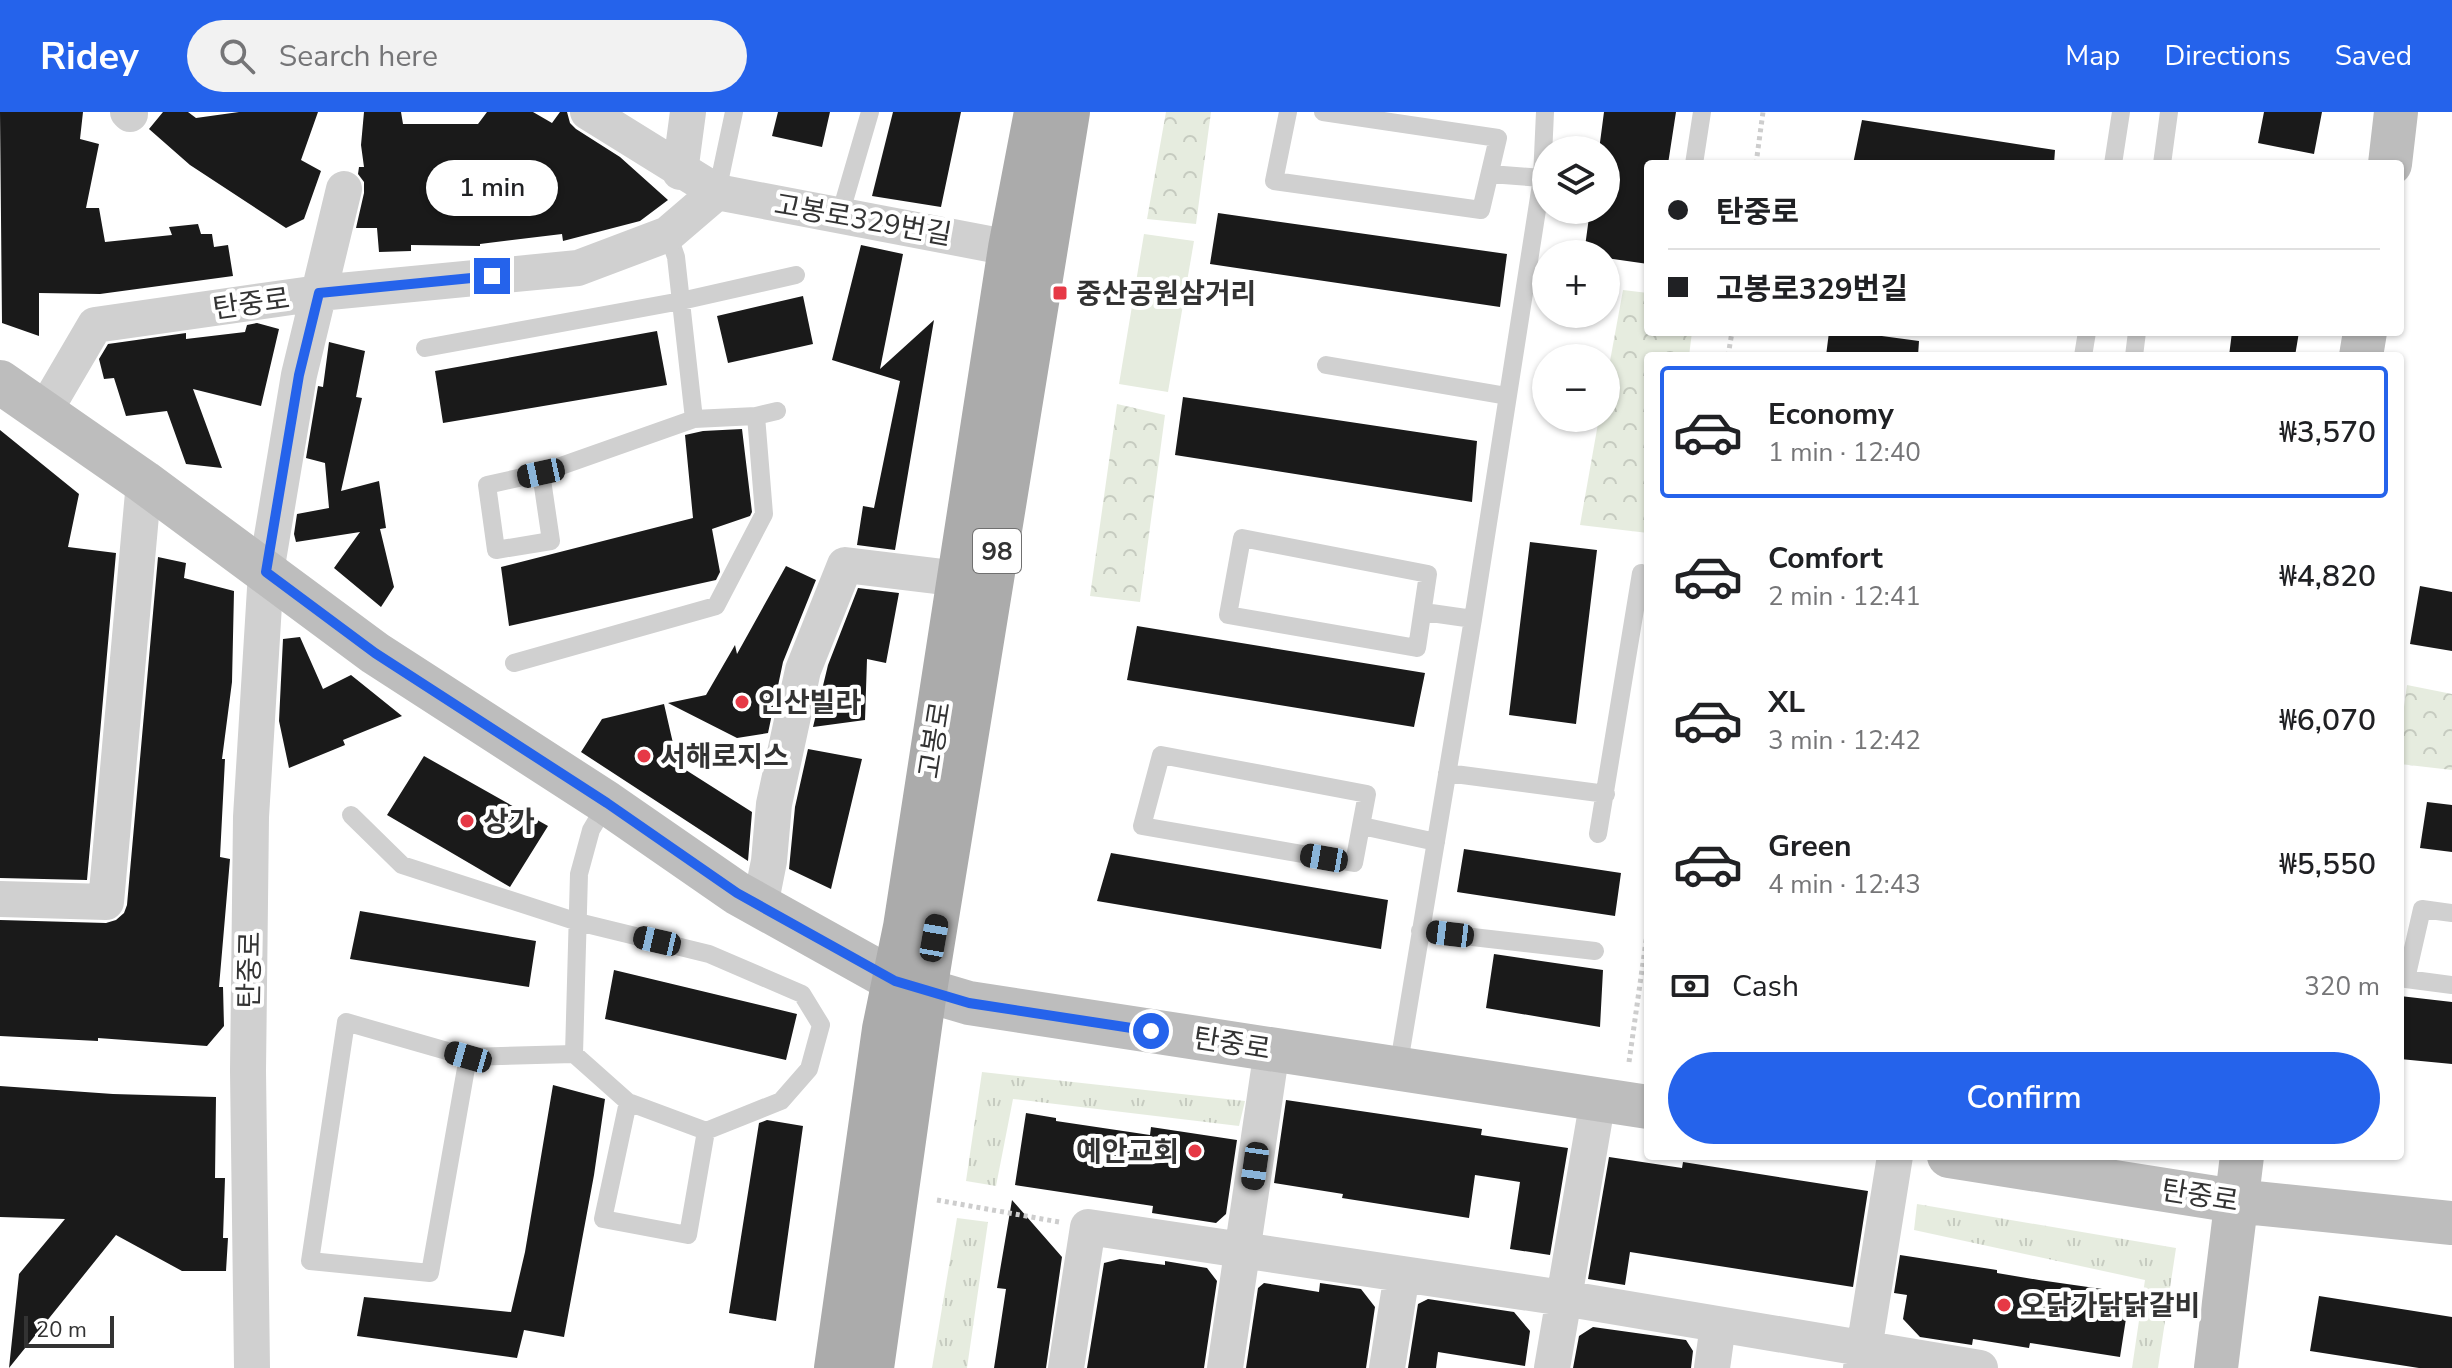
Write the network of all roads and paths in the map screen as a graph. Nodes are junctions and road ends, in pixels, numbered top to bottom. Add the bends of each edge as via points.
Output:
1 (588, 112) edge
2 (688, 112) edge
3 (734, 112) edge
4 (870, 112) edge
5 (1036, 112) edge
6 (1068, 112) edge
7 (1288, 112) edge
8 (1323, 112) edge
9 (1545, 112) edge
10 (1702, 112) edge
11 (1763, 112) edge
12 (2121, 112) edge
13 (2169, 112) edge
14 (2396, 112) edge
15 (1544, 136) edge
16 (1695, 160) edge
17 (1757, 160) edge
18 (2114, 160) edge
19 (2163, 160) edge
20 (2390, 160) edge
21 (680, 172) junction
22 (1490, 174) junction
23 (1532, 177) edge
24 (344, 189) dead end
25 (717, 192) junction
26 (840, 215) junction
27 (1535, 224) edge
28 (668, 234) junction
29 (1010, 248) junction
30 (796, 275) dead end
31 (319, 293) junction
32 (681, 301) junction
33 (425, 348) dead end
34 (1326, 365) dead end
35 (0, 382) edge
36 (1507, 396) junction
37 (777, 411) dead end
38 (44, 412) junction
39 (756, 416) junction
40 (694, 419) junction
41 (541, 473) junction
42 (144, 482) junction
43 (266, 572) junction
44 (1641, 573) dead end
45 (960, 579) junction
46 (1424, 612) junction
47 (1473, 619) junction
48 (514, 663) dead end
49 (1447, 773) junction
50 (1606, 794) junction
51 (607, 803) junction
52 (351, 815) dead end
53 (1362, 826) junction
54 (1598, 834) dead end
55 (1436, 842) junction
56 (0, 899) edge
57 (760, 906) junction
58 (2452, 913) edge
59 (578, 922) junction
60 (1420, 931) junction
61 (1595, 951) dead end
62 (1644, 955) edge
63 (2452, 985) edge
64 (910, 986) junction
65 (1272, 1049) junction
66 (574, 1054) junction
67 (468, 1057) junction
68 (1629, 1062) dead end
69 (1398, 1069) junction
70 (1598, 1099) junction
71 (628, 1102) junction
72 (1644, 1106) edge
73 (706, 1131) junction
74 (1894, 1160) edge
75 (1976, 1160) edge
76 (2241, 1160) edge
77 (937, 1200) dead end
78 (2235, 1201) junction
79 (2452, 1223) edge
80 (1088, 1227) junction
81 (1243, 1248) junction
82 (1402, 1274) junction
83 (1563, 1298) junction
84 (1718, 1325) junction
85 (1862, 1359) edge
86 (252, 1368) edge
87 (836, 1368) edge
88 (872, 1368) edge
89 (1066, 1368) edge
90 (1225, 1368) edge
91 (1387, 1368) edge
92 (1552, 1368) edge
93 (1712, 1368) edge
94 (1980, 1368) edge
95 (2216, 1368) edge

1 - 21 street, 고봉로329번길
2 - 21 street
3 - 25 lane
4 - 26 lane
5 - 29 main road, 고봉로 / 98
6 - 64 main road, 고봉로 / 98
7 - 22 lane via 1274,181 1481,210
8 - 22 lane via 1498,138
9 - 15 lane
10 - 16 lane
11 - 17 path
12 - 18 lane
13 - 19 lane
14 - 20 main road
21 - 25 street, 고봉로329번길
22 - 23 lane
24 - 31 street
25 - 26 street, 고봉로329번길
25 - 28 street
26 - 29 street, 고봉로329번길
27 - 36 lane
28 - 31 street via 578,268
28 - 32 lane
29 - 45 main road, 고봉로 / 98
30 - 32 lane
31 - 38 street, 탄중로 via 95,325
31 - 43 street, 탄중로 via 299,375
32 - 33 lane
32 - 40 lane
34 - 36 lane
35 - 38 main road, 탄중로
36 - 47 lane
37 - 39 lane
38 - 42 main road, 탄중로
39 - 40 lane
39 - 48 lane via 764,514 716,606
40 - 41 lane
41 - 41 lane via 487,485 496,550 551,541
42 - 43 main road, 탄중로
42 - 56 street via 106,902
43 - 51 main road, 탄중로 via 375,653
43 - 86 street, 탄중로 via 251,817
44 - 50 lane
45 - 57 street via 845,565 803,670 774,804
45 - 64 main road, 고봉로 / 98
46 - 46 lane via 1417,648 1228,615 1242,538 1428,574
46 - 47 lane
47 - 49 lane
49 - 50 lane
49 - 55 lane
50 - 54 lane
51 - 57 main road, 탄중로
51 - 59 lane via 591,830 579,874
52 - 59 lane via 402,865
53 - 53 lane via 1354,863 1142,826 1161,755 1367,794
53 - 55 lane
55 - 60 lane
57 - 64 main road, 탄중로
58 - 63 lane via 2422,909 2406,979
59 - 66 lane
59 - 73 lane via 709,954 802,994 821,1025 809,1069 781,1101
60 - 61 lane
60 - 69 lane
62 - 68 path
64 - 65 main road, 탄중로 via 969,1003
64 - 87 main road, 고봉로 / 98 via 884,1029
64 - 88 main road, 고봉로 / 98
65 - 69 main road, 탄중로
65 - 81 street
66 - 67 lane
66 - 71 lane
67 - 67 lane via 346,1022 310,1261 430,1273
69 - 70 main road, 탄중로
70 - 72 main road, 탄중로
70 - 83 street
71 - 73 lane
71 - 73 lane via 603,1219 688,1235
74 - 85 street
75 - 78 main road, 탄중로
76 - 78 main road
77 - 80 path
78 - 79 main road, 탄중로
78 - 95 main road
80 - 81 street
80 - 89 street
81 - 82 street
81 - 90 street
82 - 83 street
82 - 91 street
83 - 84 street
83 - 92 street
84 - 85 street
84 - 93 street
85 - 94 street

